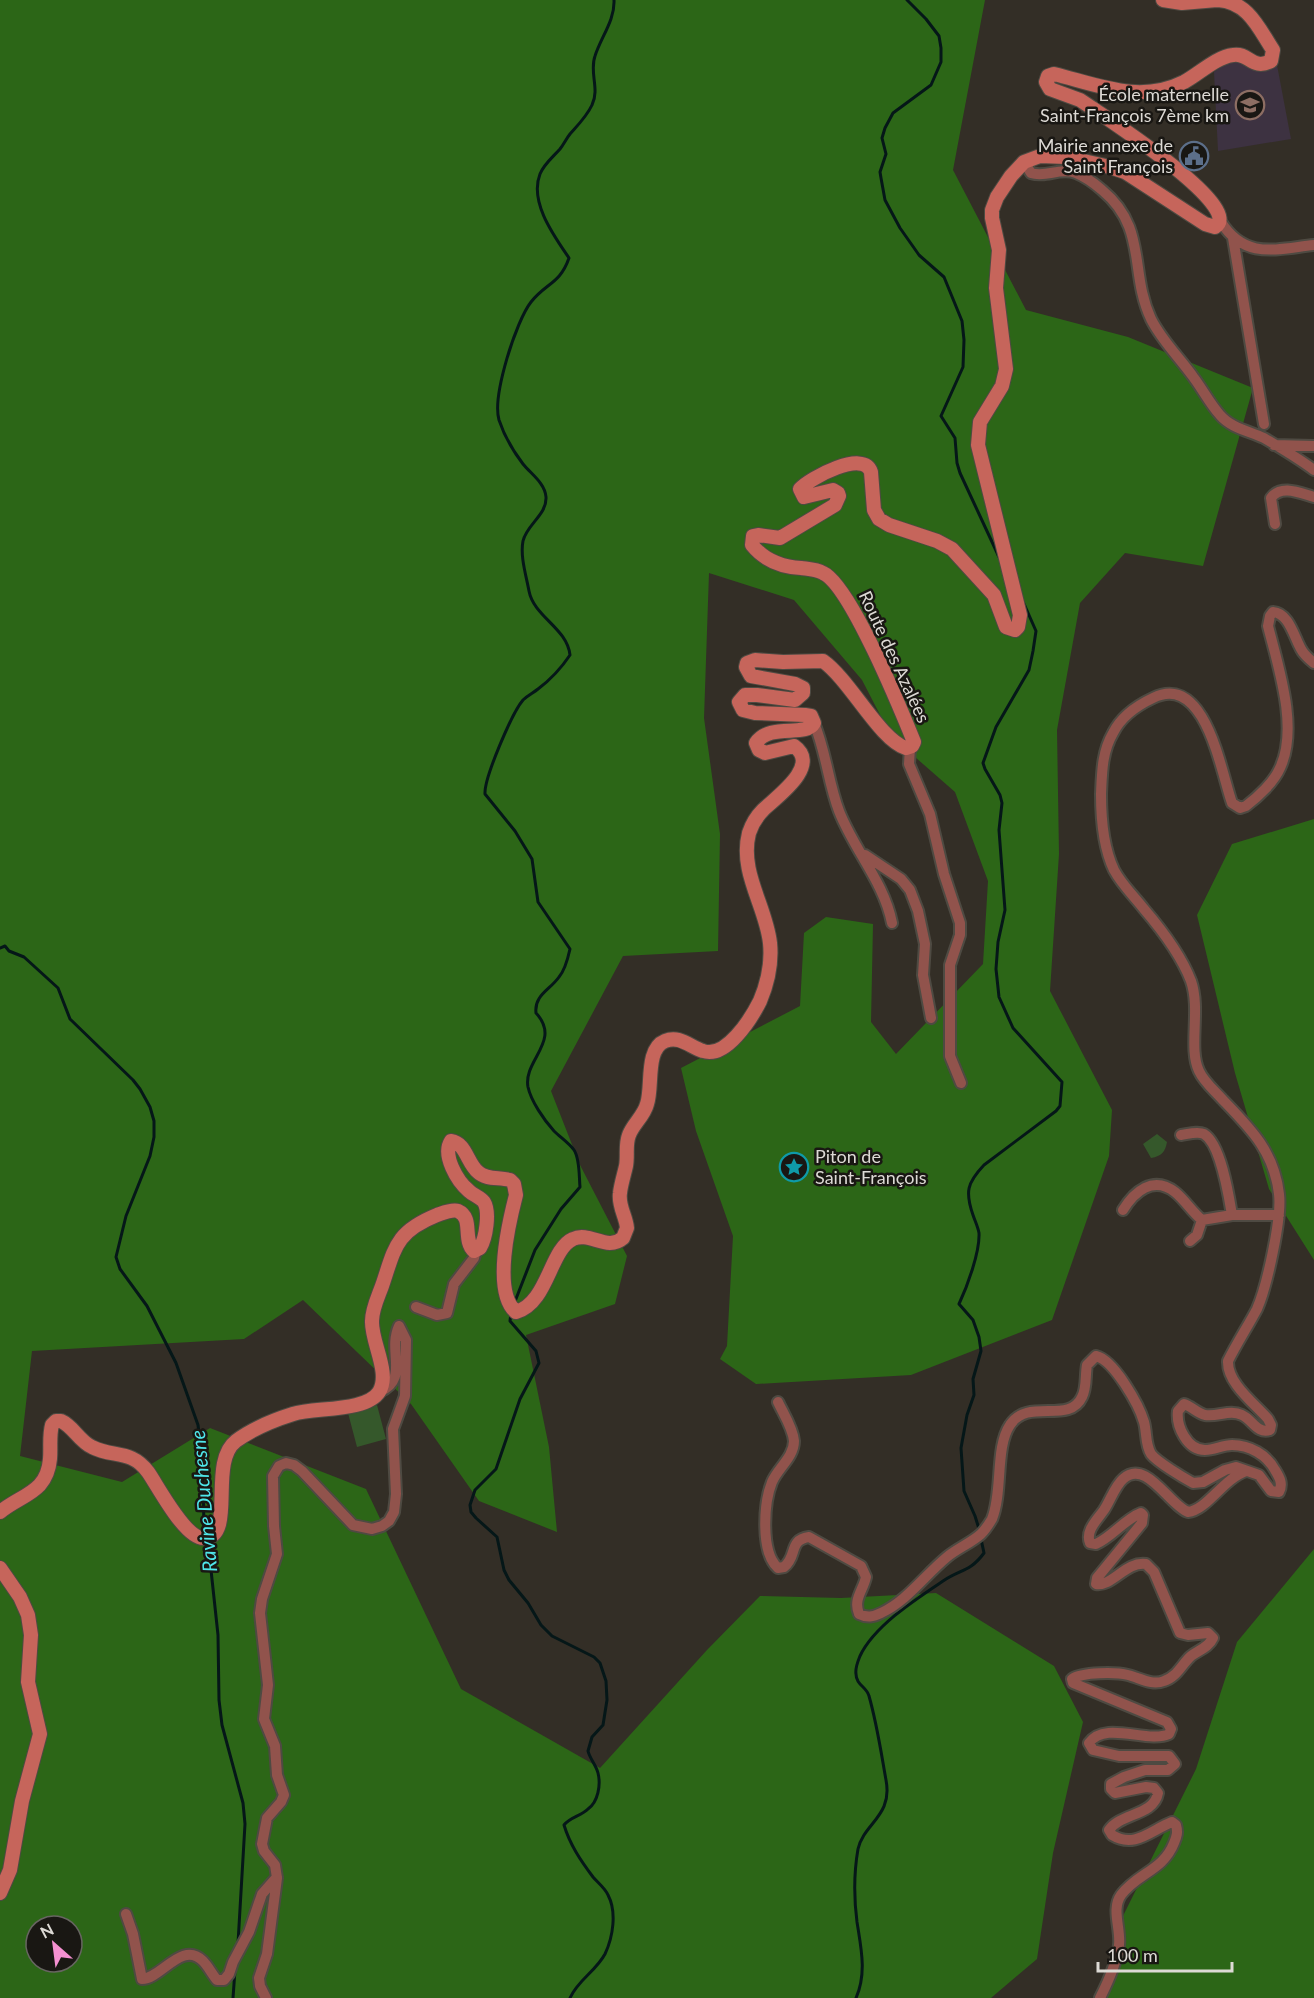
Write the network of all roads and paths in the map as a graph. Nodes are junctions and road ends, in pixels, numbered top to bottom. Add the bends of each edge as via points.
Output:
1 (1163, 0) edge
2 (1217, 0) edge
3 (1024, 162) junction
4 (1221, 222) junction
5 (1233, 238) junction
6 (1314, 245) edge
7 (1264, 424) dead end
8 (1274, 445) junction
9 (1314, 446) edge
10 (1314, 470) edge
11 (1314, 497) edge
12 (1275, 524) dead end
13 (1314, 663) edge
14 (814, 723) junction
15 (910, 747) junction
16 (860, 851) junction
17 (892, 923) dead end
18 (931, 1018) dead end
19 (961, 1083) dead end
20 (1181, 1135) dead end
21 (1123, 1210) dead end
22 (1232, 1215) junction
23 (1279, 1215) junction
24 (1202, 1220) junction
25 (1190, 1241) dead end
26 (476, 1251) junction
27 (416, 1308) dead end
28 (379, 1392) junction
29 (778, 1402) dead end
30 (1246, 1471) junction
31 (0, 1512) edge
32 (0, 1568) edge
33 (277, 1876) junction
34 (0, 1893) edge
35 (126, 1914) dead end
36 (266, 1998) edge
37 (1100, 1998) edge

1 - 2 main road
2 - 4 main road via 1238,4 1246,12 1273,51 1271,61 1258,64 1240,55 1227,56 1174,87 1153,92 1083,84 1054,74 1046,82 1050,89 1092,108 1187,177 1209,198
3 - 4 main road via 1051,155 1110,167 1139,180 1205,224 1215,227
3 - 8 street via 1031,173 1040,176 1062,170 1076,173 1117,204 1134,238 1144,300 1158,331 1227,423
3 - 15 main road, Route des Azalées via 1000,192 992,210 1000,255 996,288 1006,369 1002,386 980,422 978,433 980,456 1020,615 1018,627 1006,627 994,595 952,549 879,519 874,510 870,467 864,463 838,468 800,489 809,498 833,490 839,496 835,505 780,538 758,535 752,541 766,558 824,573 842,591 914,742
4 - 5 street
5 - 6 street via 1263,251
5 - 7 street
8 - 9 street
8 - 10 street
11 - 12 street via 1291,491 1275,493 1271,498
13 - 23 street via 1301,649 1286,619 1273,612 1268,626 1286,710 1286,747 1279,771 1246,806 1240,808 1232,803 1203,718 1188,701 1174,694 1157,696 1130,712 1106,746 1102,771 1101,814 1113,868 1188,974 1195,996 1199,1071 1265,1148 1279,1194
14 - 15 main road, Route des Azalées via 811,716 742,710 739,702 745,695 795,700 803,693 800,686 751,676 747,663 823,661 888,736 903,747
14 - 16 street via 840,814
14 - 26 main road via 806,730 789,729 763,736 756,743 765,753 794,746 802,762 797,778 757,817 749,835 750,877 770,943 769,976 759,1002 733,1039 718,1051 700,1050 678,1039 662,1042 657,1048 651,1064 647,1105 628,1137 627,1164 619,1194 627,1222 625,1235 611,1243 583,1237 569,1242 539,1293 516,1312 507,1300 505,1255 515,1187 510,1180 479,1173 462,1147 452,1141 448,1154 456,1173 486,1208 485,1238
15 - 19 street via 909,764 930,814 960,923 950,965 950,1056
16 - 17 street via 885,899
16 - 18 street via 896,875 910,890 924,938 923,971
20 - 22 street via 1199,1132 1212,1143 1221,1163
21 - 24 street via 1141,1189 1160,1186 1177,1194
22 - 23 street
22 - 24 street
23 - 30 street via 1257,1308 1228,1368 1234,1381 1268,1419 1270,1430 1260,1430 1238,1413 1205,1415 1186,1405 1177,1414 1186,1440 1196,1449 1239,1445 1263,1456 1277,1472 1280,1490 1271,1491 1259,1474
24 - 25 street via 1197,1235
26 - 27 street via 454,1284 447,1313 437,1315
26 - 28 main road via 467,1240 465,1217 455,1210 422,1221 397,1244 372,1314 383,1377
28 - 31 main road via 365,1403 294,1413 235,1442 223,1463 220,1522 216,1532 206,1539 195,1536 184,1525 137,1459 91,1447 61,1421 52,1425 48,1471 43,1482
28 - 33 street via 395,1380 399,1326 406,1340 405,1396 393,1429 396,1494 389,1521 372,1529 354,1525 294,1465 282,1464 273,1476 277,1554 260,1613 268,1685 264,1719 275,1746 277,1775 284,1795 267,1818 262,1844
29 - 30 street via 794,1443 769,1492 765,1531 772,1560 778,1568 784,1567 792,1559 796,1543 809,1537 861,1566 866,1577 857,1608 865,1616 884,1612 948,1556 983,1533 992,1517 1004,1436 1010,1424 1030,1411 1062,1411 1078,1404 1087,1365 1096,1356 1107,1360 1117,1372 1140,1411 1148,1446 1158,1461 1193,1483 1230,1468
30 - 37 street via 1192,1512 1179,1507 1144,1475 1128,1475 1088,1536 1090,1543 1096,1544 1134,1516 1143,1515 1142,1523 1096,1578 1096,1584 1103,1584 1135,1565 1146,1564 1154,1572 1180,1633 1204,1632 1213,1638 1173,1677 1161,1683 1121,1673 1079,1675 1072,1680 1078,1687 1167,1722 1171,1729 1162,1737 1102,1734 1091,1739 1093,1750 1119,1756 1169,1756 1175,1764 1168,1770 1146,1770 1111,1784 1115,1793 1146,1787 1158,1792 1157,1799 1144,1809 1114,1824 1109,1830 1112,1835 1136,1840 1172,1822 1178,1834 1163,1862 1119,1898 1118,1950
32 - 34 main road via 28,1615 28,1682 40,1734 22,1801 10,1870
33 - 35 street via 262,1894 249,1932 224,1980 217,1980 198,1957 188,1956 178,1957 151,1978 142,1978
33 - 36 street via 260,1978

